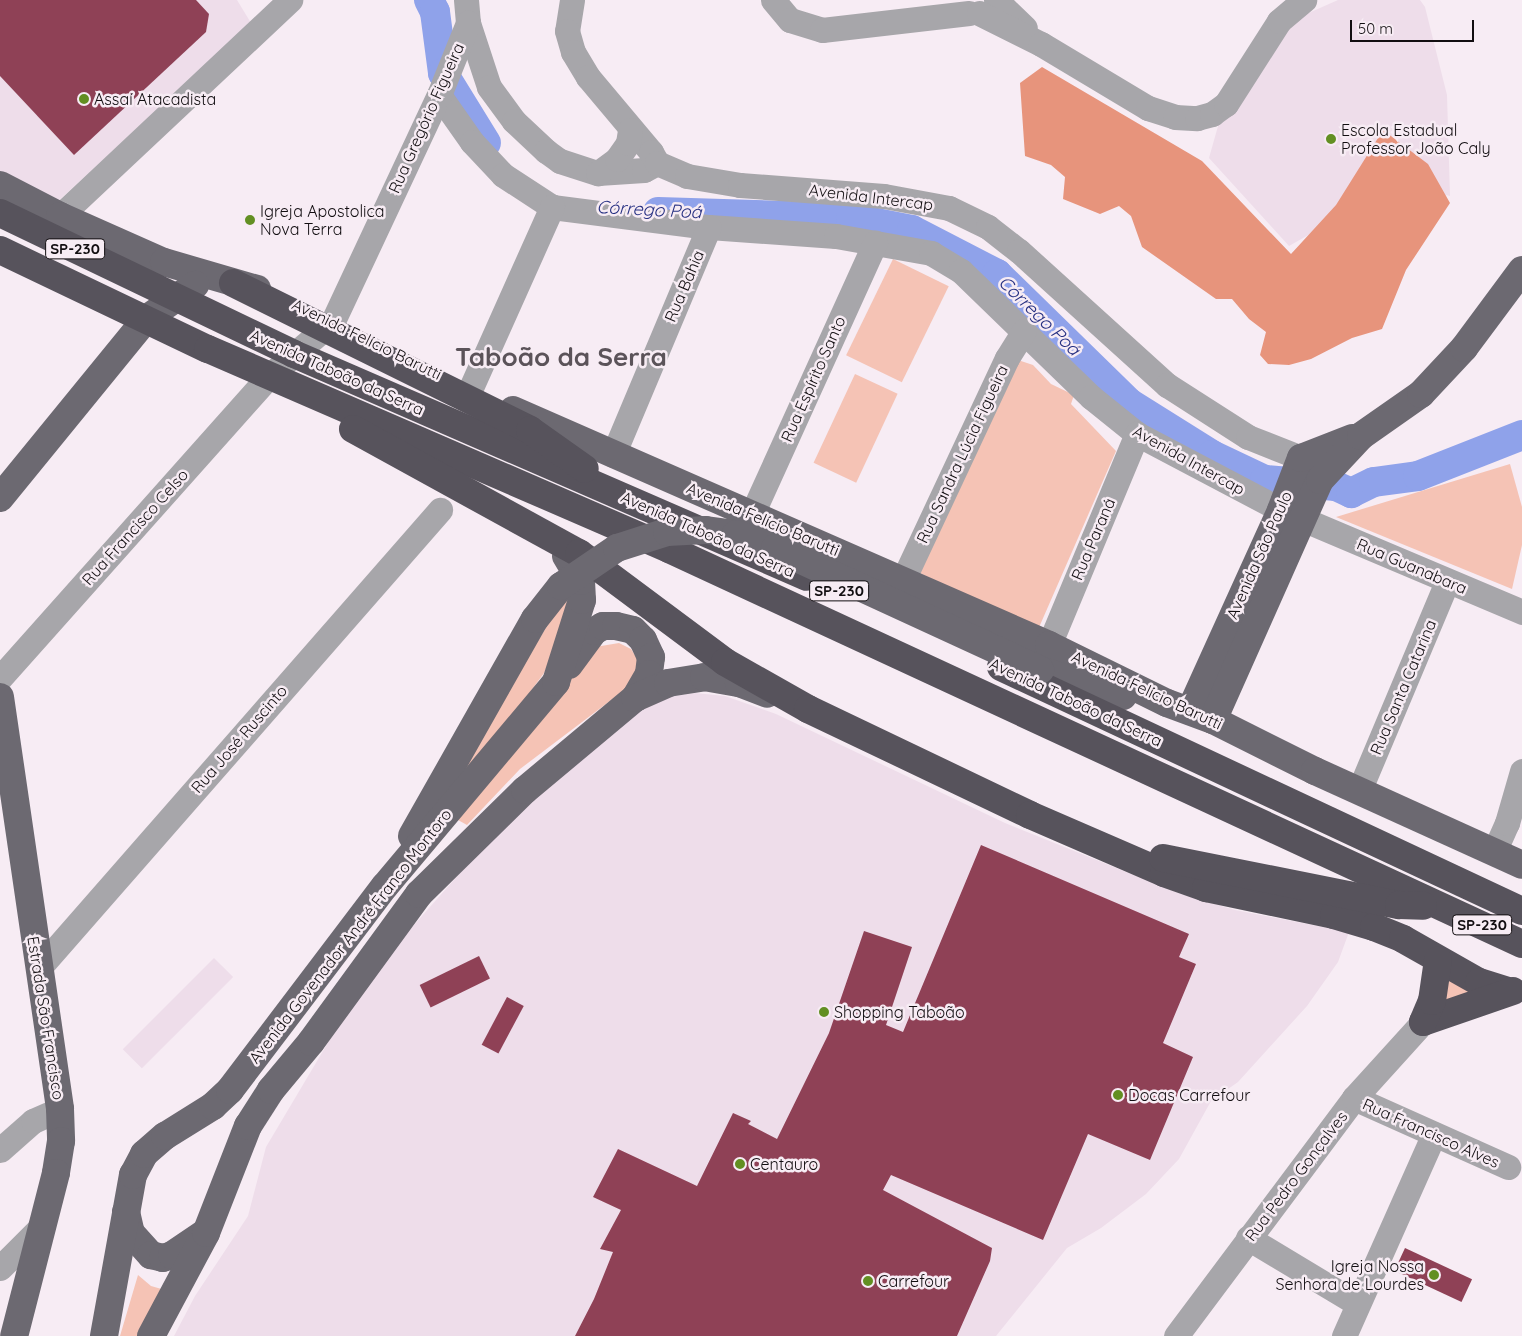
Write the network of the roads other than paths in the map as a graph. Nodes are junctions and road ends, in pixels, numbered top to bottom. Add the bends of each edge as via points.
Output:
1 (290, 0) edge
2 (572, 0) edge
3 (773, 0) edge
4 (1304, 0) edge
5 (974, 4) edge
6 (465, 20) edge
7 (441, 88) junction
8 (630, 130) junction
9 (657, 164) junction
10 (598, 173) junction
11 (705, 179) junction
12 (0, 185) edge
13 (552, 207) junction
14 (0, 213) edge
15 (60, 216) junction
16 (709, 227) junction
17 (875, 243) junction
18 (0, 250) edge
19 (1522, 270) edge
20 (221, 279) junction
21 (176, 298) junction
22 (146, 319) junction
23 (328, 326) junction
24 (1024, 331) junction
25 (294, 354) junction
26 (270, 376) junction
27 (470, 390) junction
28 (307, 393) junction
29 (1137, 434) junction
30 (613, 455) junction
31 (1314, 472) junction
32 (620, 496) junction
33 (0, 498) edge
34 (440, 510) dead end
35 (1293, 511) junction
36 (752, 514) junction
37 (545, 536) junction
38 (903, 580) junction
39 (1447, 582) junction
40 (1522, 593) edge
41 (1493, 600) junction
42 (1522, 612) edge
43 (1049, 645) junction
44 (0, 678) edge
45 (556, 682) junction
46 (0, 697) edge
47 (634, 698) junction
48 (808, 709) junction
49 (1190, 711) junction
50 (1522, 771) edge
51 (1359, 791) junction
52 (1108, 848) junction
53 (1494, 852) junction
54 (1522, 865) edge
55 (385, 886) junction
56 (1443, 906) junction
57 (1522, 911) edge
58 (1522, 944) edge
59 (1438, 960) junction
60 (39, 968) junction
61 (1515, 991) edge
62 (1423, 1022) junction
63 (1354, 1098) junction
64 (60, 1109) junction
65 (1434, 1134) junction
66 (0, 1150) edge
67 (1508, 1168) dead end
68 (126, 1212) junction
69 (43, 1225) junction
70 (206, 1233) junction
71 (1248, 1238) junction
72 (0, 1268) edge
73 (1356, 1303) junction
74 (14, 1336) edge
75 (104, 1336) edge
76 (151, 1336) edge
77 (1176, 1336) edge
78 (1344, 1336) edge

1 - 15 street
2 - 8 street via 567,31 573,52 588,77
3 - 5 street via 790,20 822,30 895,23
4 - 5 street via 1279,21 1226,104 1212,114 1197,118 1175,117 1148,108
6 - 7 street, Rua Gregório Figueira
6 - 10 street via 489,87 514,122 560,162
7 - 13 street, Avenida Intercap via 472,142 503,175
7 - 23 street, Rua Gregório Figueira
8 - 9 street via 651,152
8 - 10 street via 628,143 617,159
8 - 11 street
9 - 10 street via 644,170
9 - 11 street, Avenida Intercap via 687,176
11 - 31 street, Avenida Intercap via 740,185 884,196 949,208 988,227 1019,251 1167,386 1248,437
12 - 15 main road
13 - 16 street, Avenida Intercap
13 - 27 street
14 - 21 highway, Avenida Taboão da Serra / SP-230
15 - 20 main road via 164,262
16 - 17 street, Avenida Intercap via 836,236
16 - 30 street, Rua Bahia
17 - 24 street, Avenida Intercap via 931,253 961,271
17 - 36 street, Rua Espírito Santo
18 - 22 highway, Avenida Taboão da Serra / SP-230
19 - 31 main road via 1464,348 1421,394
20 - 21 main road
20 - 23 highway
21 - 22 main road
21 - 25 highway, Avenida Taboão da Serra / SP-230
22 - 26 highway, Avenida Taboão da Serra / SP-230
22 - 33 main road
23 - 25 street, Rua Francisco Celso
23 - 27 main road, Avenida Felício Barutti
23 - 32 highway via 530,430
24 - 29 street, Avenida Intercap via 1091,398
24 - 38 street, Rua Sandra Lúcia Figueira via 1007,358
25 - 26 street, Rua Francisco Celso
25 - 32 highway, Avenida Taboão da Serra / SP-230
26 - 28 highway, Avenida Taboão da Serra / SP-230
26 - 44 street, Rua Francisco Celso
27 - 30 main road, Avenida Felício Barutti
28 - 37 highway via 337,419
28 - 56 highway, Avenida Taboão da Serra / SP-230 via 518,481 660,545
29 - 35 street, Avenida Intercap
29 - 43 street, Rua Paraná
30 - 36 main road, Avenida Felício Barutti
31 - 35 main road, Avenida São Paulo
32 - 57 highway, Avenida Taboão da Serra / SP-230 via 845,594
34 - 60 street, Rua José Ruscinto
35 - 39 street, Rua Guanabara
35 - 49 main road, Avenida São Paulo via 1233,645
36 - 38 main road, Avenida Felício Barutti
37 - 45 main road, Avenida Govenador André Franco Montoro via 560,548 581,581 582,600
37 - 48 highway via 579,553 725,662
38 - 43 main road, Avenida Felício Barutti
39 - 41 street, Rua Guanabara
39 - 51 street, Rua Santa Catarina
40 - 41 street
41 - 42 street, Rua Guanabara
43 - 49 main road, Avenida Felício Barutti
45 - 47 main road via 594,632 603,626 616,626 638,635 651,657 649,674
45 - 55 main road, Avenida Govenador André Franco Montoro
46 - 60 main road, Estrada São Francisco
47 - 48 main road, Avenida Govenador André Franco Montoro via 668,683 704,677 739,683
47 - 70 main road, Avenida Govenador André Franco Montoro via 525,790 419,894 252,1119
48 - 52 highway via 1030,815
49 - 51 main road, Avenida Felício Barutti
49 - 55 main road, bridge via 1129,698 1040,670 775,548 736,534 706,530 667,532 617,548 562,586 535,619 454,757
50 - 53 street via 1507,823
51 - 53 main road, Avenida Felício Barutti
52 - 56 highway via 1399,905
52 - 59 highway via 1206,888 1334,915 1374,927 1403,939
53 - 54 main road, Avenida Felício Barutti
55 - 68 main road, Avenida Govenador André Franco Montoro via 230,1090 213,1106 165,1136 144,1154 133,1175
56 - 58 highway, Avenida Taboão da Serra / SP-230
59 - 61 highway via 1479,982
59 - 62 highway via 1432,1001
60 - 64 main road, Estrada São Francisco
61 - 62 highway
62 - 63 street, Rua Pedro Gonçalves
63 - 65 street, Rua Francisco Alves
63 - 71 street, Rua Pedro Gonçalves
64 - 66 street via 32,1121
64 - 69 main road, Estrada São Francisco via 57,1165
65 - 67 street, Rua Francisco Alves
65 - 73 street
68 - 70 main road via 131,1232 151,1255 162,1258
68 - 75 main road, Avenida Govenador André Franco Montoro
69 - 72 street
69 - 74 main road, Estrada São Francisco
70 - 76 main road, Avenida Govenador André Franco Montoro
71 - 73 street
71 - 77 street, Rua Pedro Gonçalves
73 - 78 street

